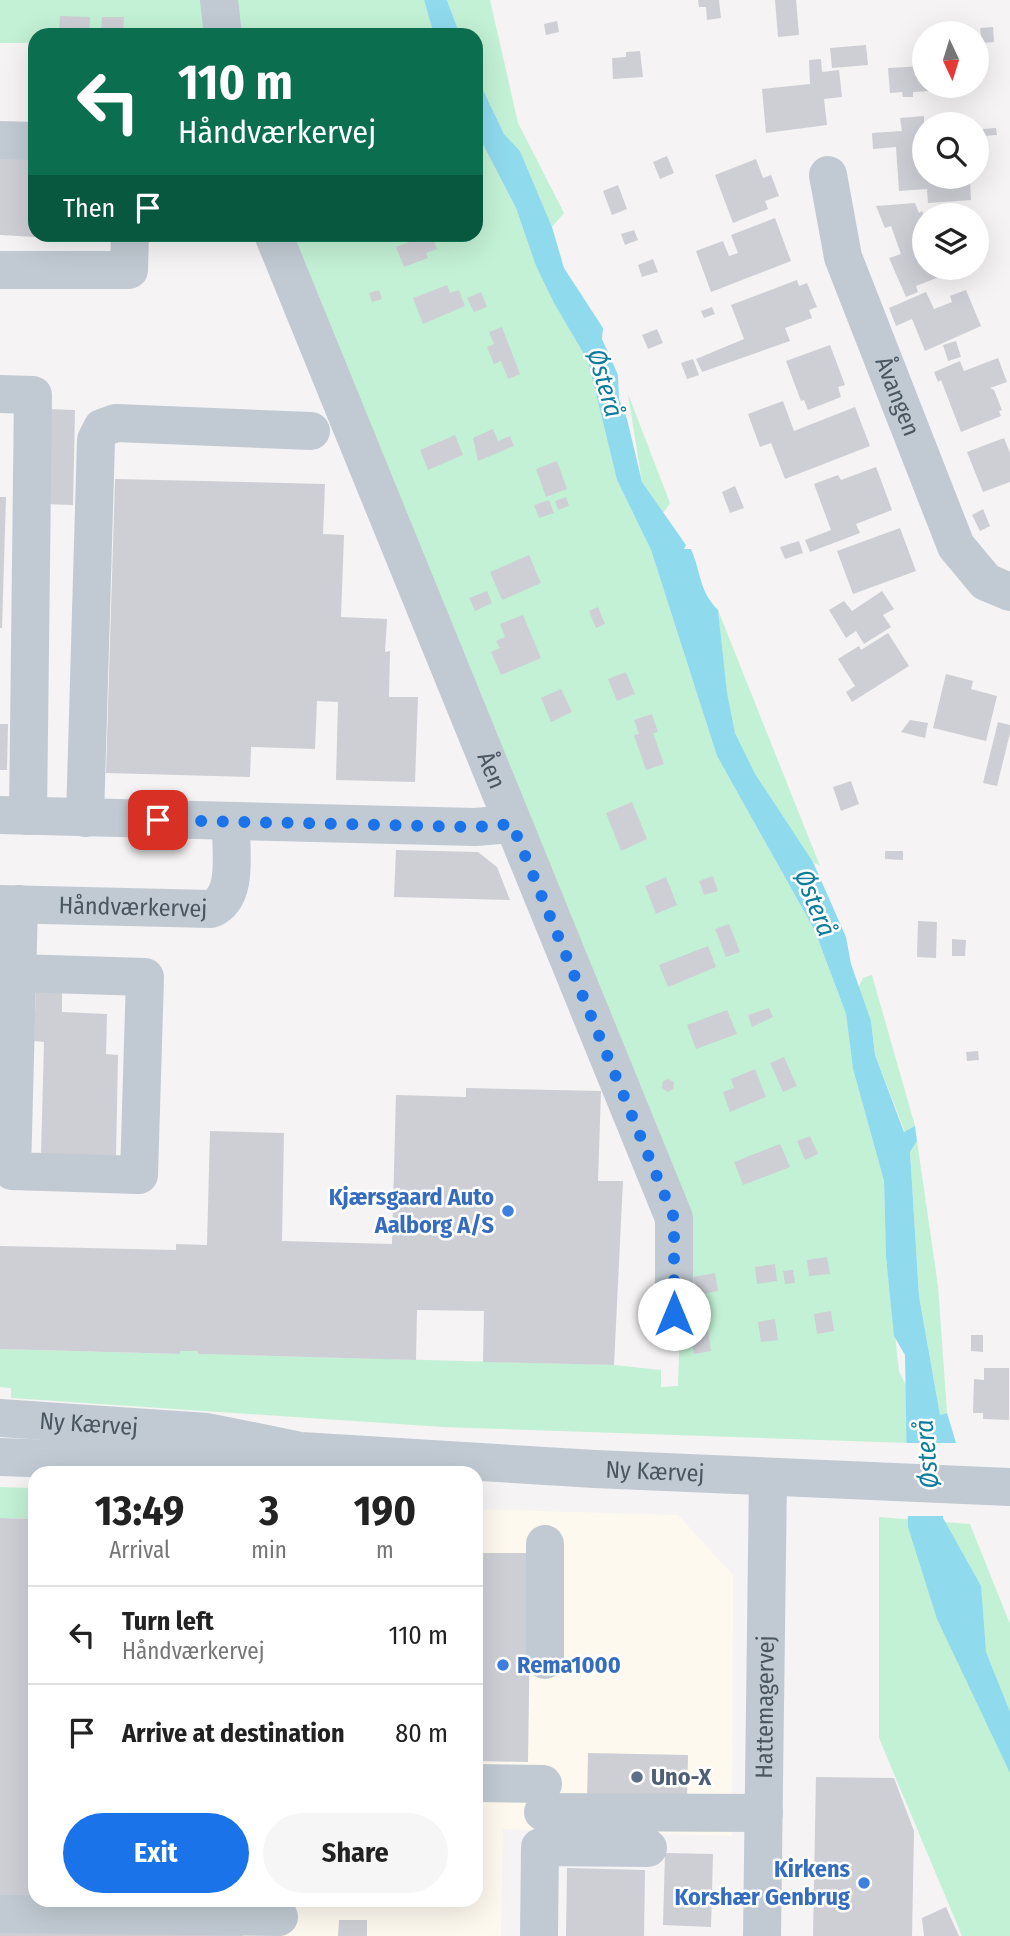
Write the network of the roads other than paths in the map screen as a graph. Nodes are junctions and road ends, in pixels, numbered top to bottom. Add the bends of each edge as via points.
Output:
1 (219, 0) edge
2 (222, 28) edge
3 (0, 140) edge
4 (28, 141) edge
5 (828, 176) dead end
6 (130, 242) edge
7 (277, 242) edge
8 (0, 270) edge
9 (0, 394) edge
10 (312, 431) dead end
11 (1010, 592) edge
12 (14, 816) edge
13 (85, 818) junction
14 (231, 822) junction
15 (512, 824) junction
16 (9, 904) edge
17 (17, 973) junction
18 (674, 1314) dead end
19 (0, 1418) edge
20 (301, 1451) junction
21 (0, 1457) edge
22 (395, 1465) edge
23 (426, 1466) edge
24 (483, 1468) edge
25 (768, 1477) junction
26 (1010, 1487) edge
27 (545, 1544) dead end
28 (545, 1660) dead end
29 (483, 1785) edge
30 (764, 1813) junction
31 (648, 1848) dead end
32 (0, 1914) edge
33 (279, 1918) edge
34 (539, 1936) edge
35 (762, 1936) edge

1 - 2 street
3 - 4 street
5 - 11 street, Åvangen via 843,257 956,546 986,582
6 - 8 street via 129,270
7 - 15 street, Åen
9 - 12 street via 33,395
10 - 13 street via 116,422 102,428 96,440
12 - 13 street
13 - 14 street
14 - 15 street
14 - 16 street, Håndværkervej via 229,893 223,904 211,909
15 - 18 street, Åen via 674,1218
16 - 17 street
17 - 17 street via 12,1171 139,1175 145,977
19 - 20 street, Ny Kærvej via 206,1432
20 - 21 street, Ny Kærvej via 205,1464
20 - 22 street, Ny Kærvej
22 - 23 street, Ny Kærvej
24 - 25 street, Ny Kærvej
25 - 26 street, Ny Kærvej
25 - 30 street, Hattemagervej
27 - 28 street
29 - 30 street via 543,1798
30 - 35 street, Hattemagervej
31 - 34 street via 540,1847
32 - 33 street

